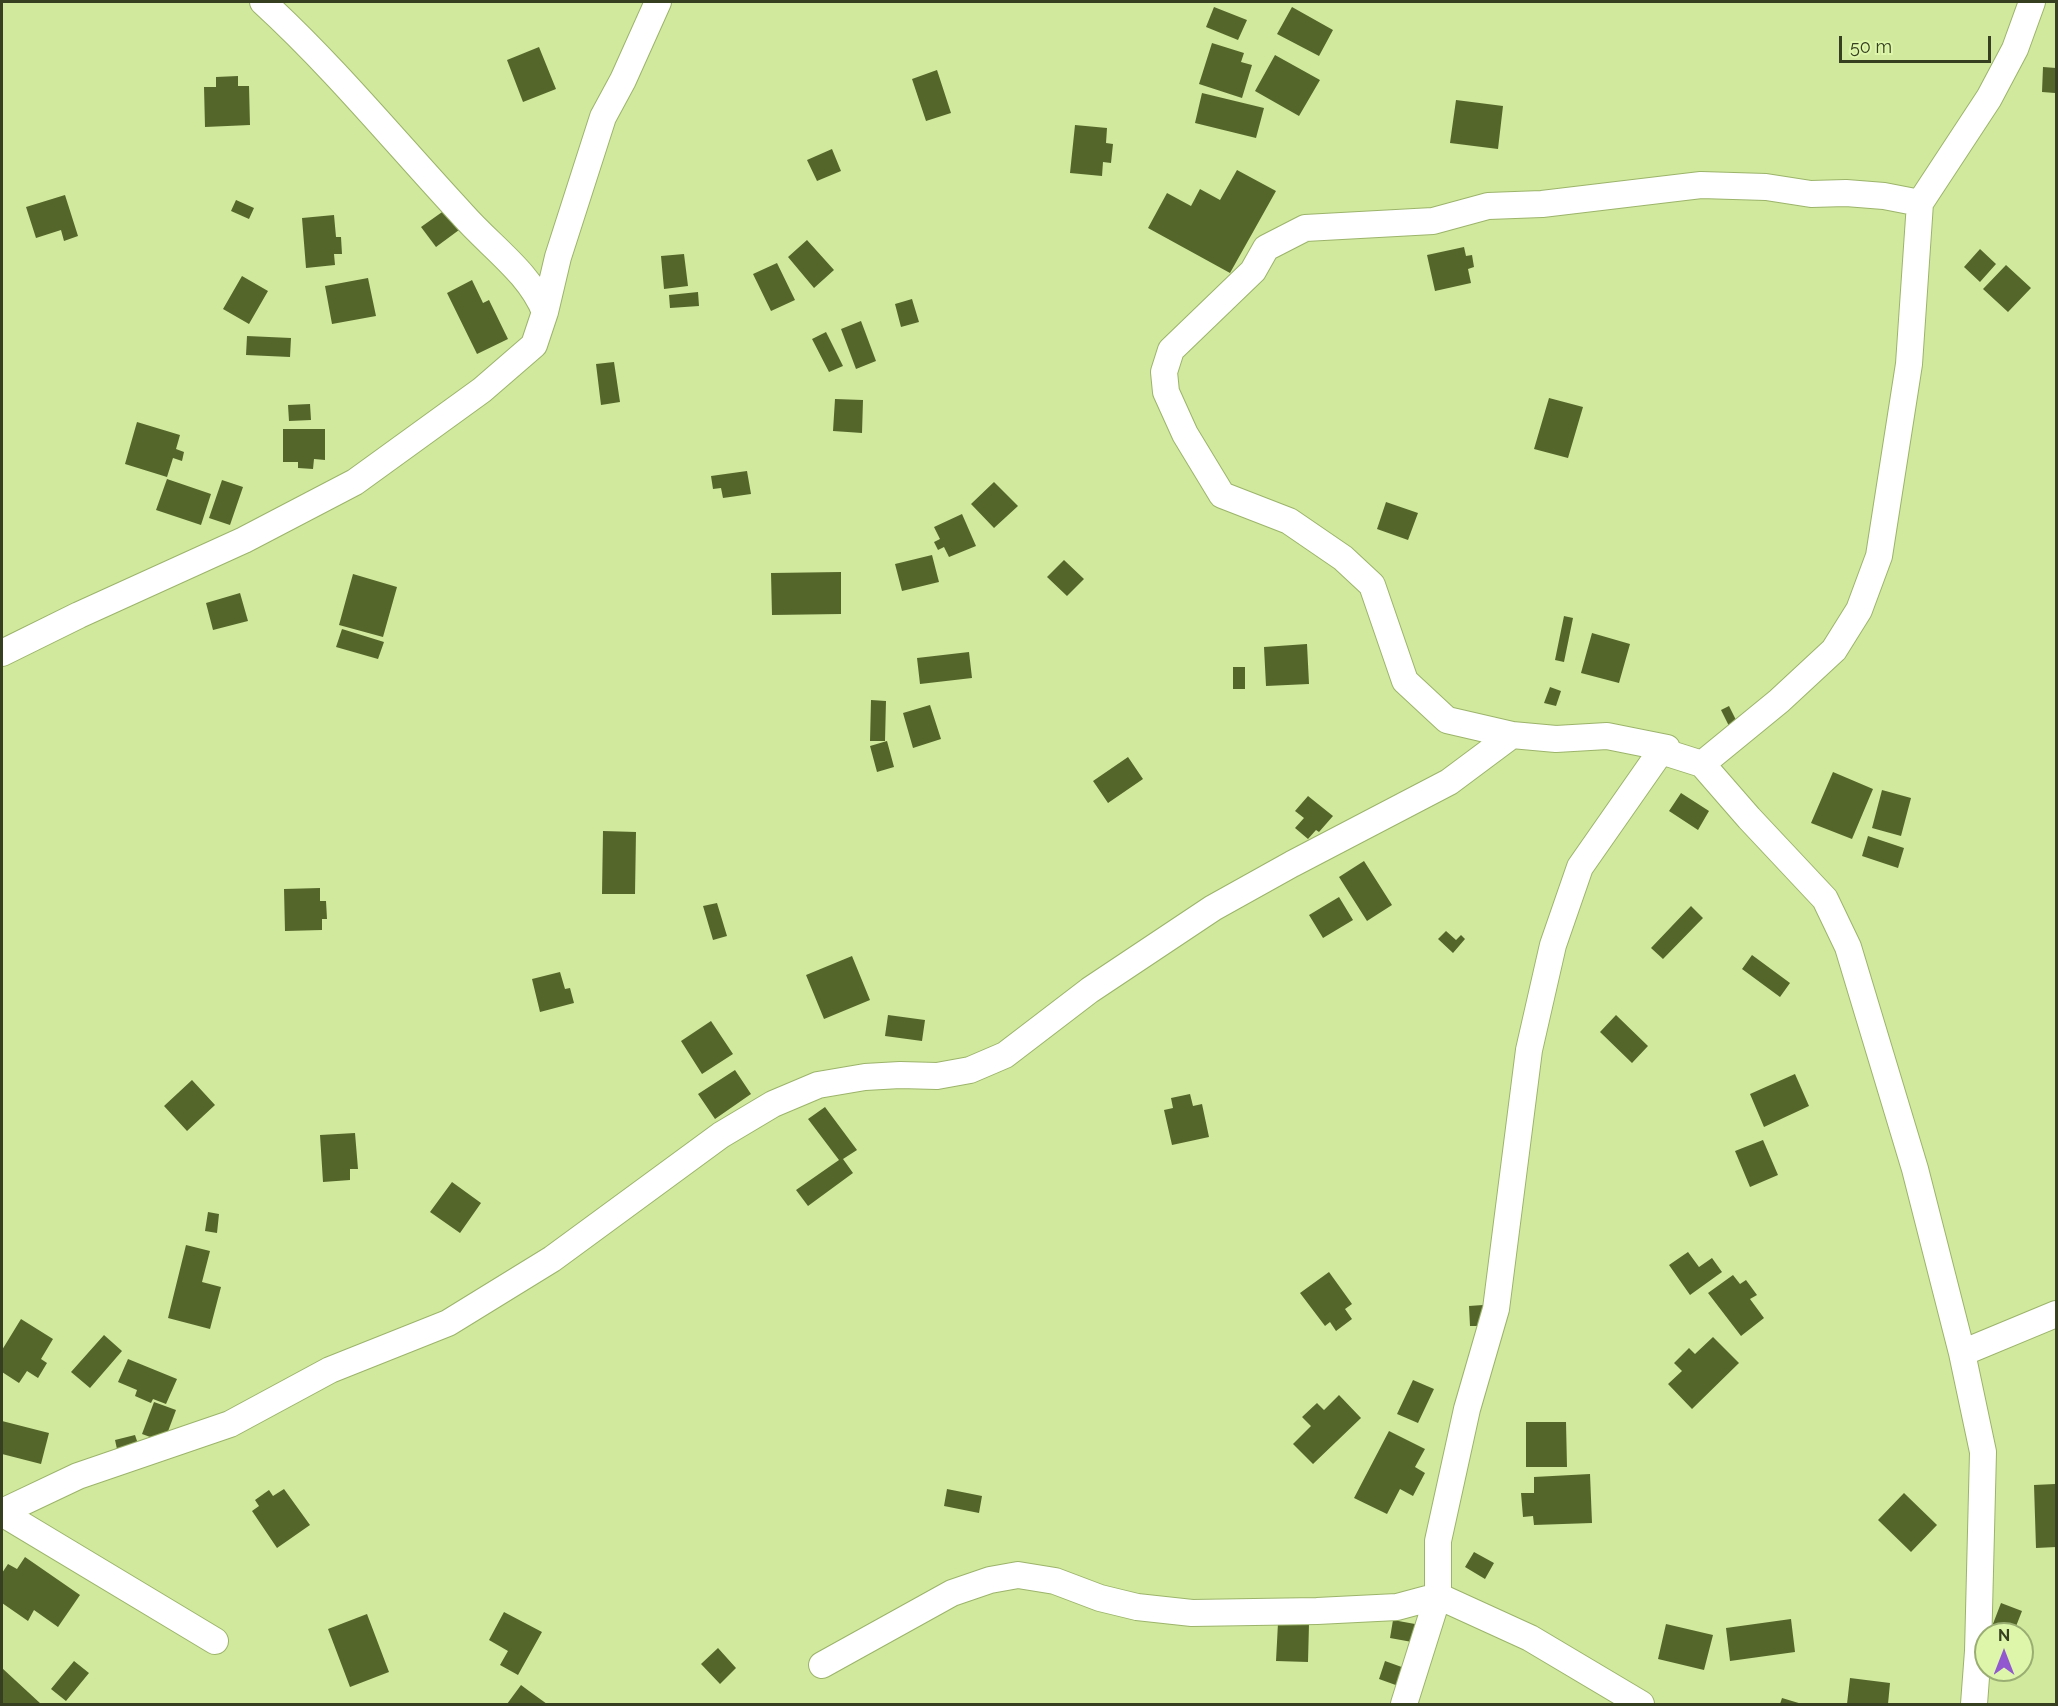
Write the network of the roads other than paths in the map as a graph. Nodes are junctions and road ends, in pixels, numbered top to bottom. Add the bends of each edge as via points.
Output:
1 (263, 2) edge
2 (658, 2) edge
3 (2031, 2) edge
4 (1920, 203) junction
5 (545, 312) junction
6 (2, 653) edge
7 (1512, 735) junction
8 (1660, 751) junction
9 (1702, 764) junction
10 (2056, 1314) edge
11 (1962, 1353) junction
12 (2, 1513) edge
13 (1438, 1596) junction
14 (215, 1641) dead end
15 (822, 1665) dead end
16 (1404, 1704) edge
17 (1641, 1704) edge
18 (1974, 1704) edge

1 - 5 street via 302,37 525,279 539,295
2 - 5 street via 603,117 558,257
3 - 4 street via 2014,49 1989,98
4 - 7 street via 1884,196 1701,185 1542,204 1488,206 1433,221 1305,228 1266,248 1253,271 1172,350 1164,372 1166,392 1185,434 1222,495 1289,521 1343,558 1372,585 1406,681 1447,720
4 - 9 street via 1909,364 1879,556 1859,610 1834,650
5 - 6 street via 534,345 482,390 355,482 244,540
7 - 8 street via 1556,739 1607,736 1667,748
7 - 12 street via 1449,782 1213,908 1090,990 1005,1055 970,1070 937,1076 865,1077 818,1085 774,1104 721,1135 552,1259 448,1323 330,1370 230,1424 78,1476
8 - 9 street
8 - 13 street via 1580,867 1553,945 1529,1050 1496,1310 1467,1409 1438,1541
9 - 11 street via 1825,899 1848,947 1915,1169
10 - 11 street
11 - 18 street via 1983,1452
12 - 14 street
13 - 15 street via 1397,1607 1192,1613 1137,1607 1055,1581 1018,1575 952,1593
13 - 16 street
13 - 17 street via 1530,1638

